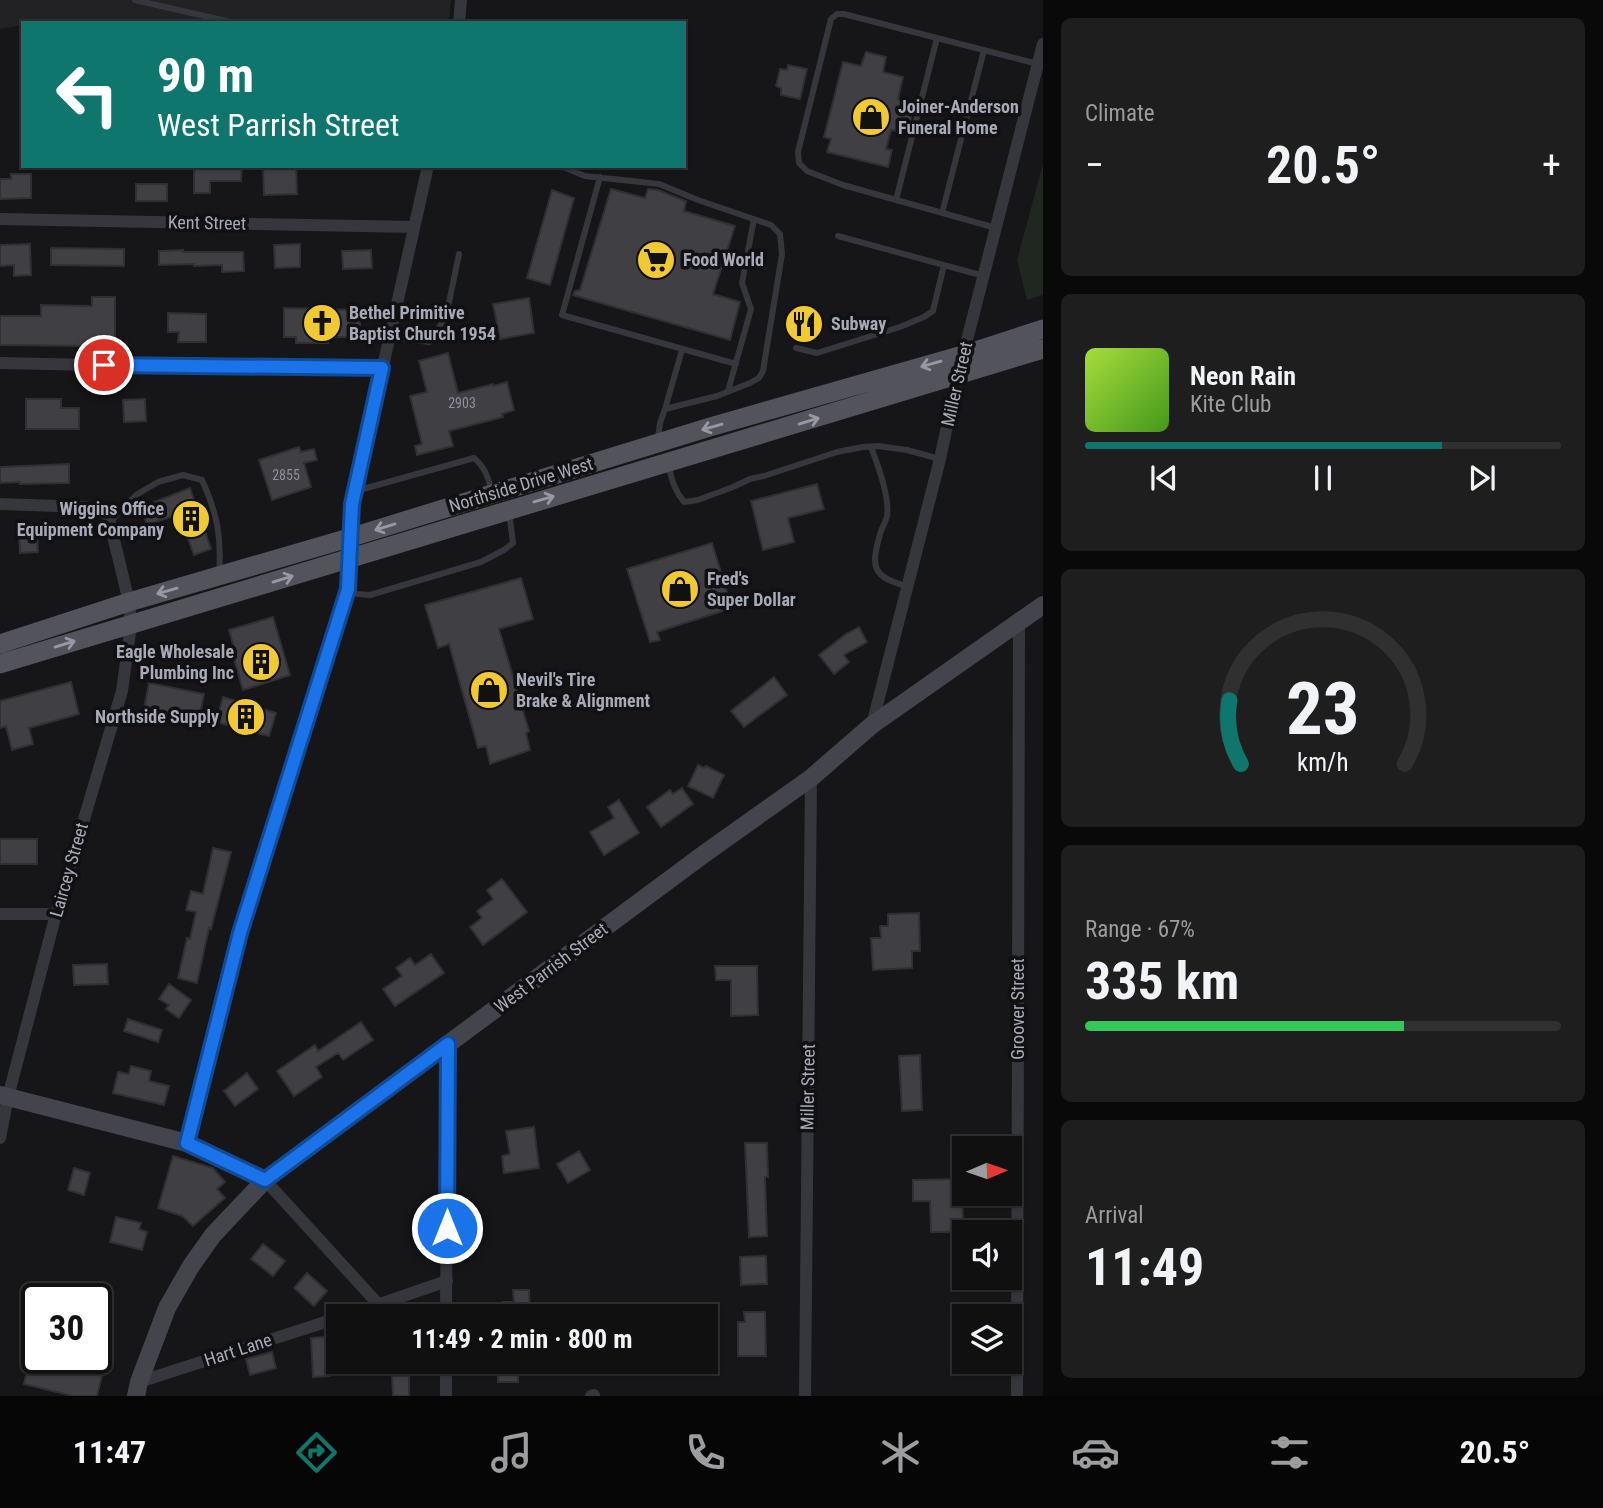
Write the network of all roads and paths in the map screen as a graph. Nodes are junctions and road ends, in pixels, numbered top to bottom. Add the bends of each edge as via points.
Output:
1 (135, 0) edge
2 (179, 0) edge
3 (461, 0) edge
4 (179, 10) junction
5 (226, 21) edge
6 (459, 21) edge
7 (937, 38) junction
8 (1043, 44) edge
9 (984, 50) junction
10 (1038, 64) junction
11 (428, 168) edge
12 (566, 168) edge
13 (600, 177) junction
14 (896, 200) junction
15 (942, 213) junction
16 (0, 219) edge
17 (754, 219) junction
18 (414, 227) junction
19 (996, 228) junction
20 (838, 236) dead end
21 (459, 254) dead end
22 (944, 265) junction
23 (984, 276) junction
24 (1043, 329) edge
25 (389, 337) junction
26 (796, 348) dead end
27 (682, 349) junction
28 (1043, 349) edge
29 (963, 355) junction
30 (0, 363) edge
31 (736, 364) junction
32 (382, 368) junction
33 (958, 375) junction
34 (728, 391) junction
35 (665, 410) junction
36 (657, 443) junction
37 (872, 447) junction
38 (940, 460) junction
39 (668, 463) junction
40 (354, 492) junction
41 (493, 494) junction
42 (0, 504) edge
43 (509, 510) junction
44 (111, 521) junction
45 (352, 537) junction
46 (351, 559) junction
47 (219, 576) junction
48 (907, 586) junction
49 (348, 589) junction
50 (129, 602) junction
51 (1043, 605) edge
52 (1019, 623) junction
53 (131, 625) junction
54 (0, 644) edge
55 (0, 664) edge
56 (872, 725) junction
57 (811, 778) junction
58 (0, 914) edge
59 (56, 914) junction
60 (448, 1044) junction
61 (4, 1096) edge
62 (0, 1138) edge
63 (187, 1143) junction
64 (265, 1180) junction
65 (447, 1281) junction
66 (378, 1304) edge
67 (382, 1304) edge
68 (446, 1304) edge
69 (326, 1322) edge
70 (446, 1374) edge
71 (138, 1389) edge
72 (446, 1396) edge
73 (805, 1396) edge
74 (1017, 1396) edge

1 - 4 lane
2 - 4 lane
3 - 6 street
4 - 5 lane
7 - 9 lane
7 - 14 lane
7 - 14 lane via 836,14 811,96 799,163 807,171 843,185
8 - 10 street, Miller Street
9 - 10 lane
9 - 15 lane
10 - 19 street, Miller Street
11 - 18 street
12 - 13 lane
13 - 17 lane via 659,184
13 - 27 lane via 562,315
14 - 15 lane
15 - 19 lane
16 - 18 street, Kent Street
17 - 31 lane via 742,283 751,309
17 - 34 lane via 780,234 782,254 763,370 759,378
18 - 25 street
19 - 23 street, Miller Street
20 - 22 lane
21 - 25 lane via 446,317 429,342
22 - 23 lane
22 - 26 lane via 933,311 924,317 817,353
23 - 29 street, Miller Street
24 - 29 main road, Northside Drive West
25 - 32 street
27 - 31 lane
27 - 35 lane
28 - 33 main road, Northside Drive West
29 - 33 street, Miller Street
29 -> 36 main road, Northside Drive West
30 - 32 street
31 - 34 lane
32 - 40 street
33 - 38 street, Miller Street
39 -> 33 main road, Northside Drive West
34 - 35 lane
35 - 36 lane
36 - 41 main road, Northside Drive West
37 - 38 lane via 907,450
37 - 39 lane via 837,452 684,502 672,484
37 - 48 lane via 887,515 874,564 881,577
38 - 48 street, Miller Street
43 -> 39 main road, Northside Drive West
40 - 41 lane via 474,458 486,472
40 - 45 street
41 -> 45 main road, Northside Drive West
42 - 44 street via 85,507 108,515
43 - 46 main road, Northside Drive West
43 - 49 lane via 513,543 481,562 370,595
44 - 47 lane via 136,495 158,482 183,475 202,480 220,534
44 - 50 street
45 - 46 street
45 - 47 main road, Northside Drive West
46 - 49 street
53 -> 46 main road, Northside Drive West
47 -> 50 main road, Northside Drive West
48 - 56 street, Miller Street
49 - 63 street via 240,933
50 - 53 street, Laircey Street
50 - 54 main road, Northside Drive West
51 - 52 street, West Parrish Street
52 - 56 street, West Parrish Street
52 - 74 street, Groover Street
55 -> 53 main road, Northside Drive West
53 - 59 street, Laircey Street via 122,691
56 - 57 street, West Parrish Street
57 - 60 street, West Parrish Street
57 - 73 street, Miller Street
58 - 59 street
59 - 61 street, Laircey Street
60 - 64 street, West Parrish Street
60 - 65 street
61 - 62 street, Laircey Street
61 - 63 street
63 - 64 street
64 - 66 street
64 - 71 street, West Parrish Street via 213,1235 191,1266 167,1308
65 - 67 street
65 - 68 street
69 - 71 street, Hart Lane
70 - 72 street

